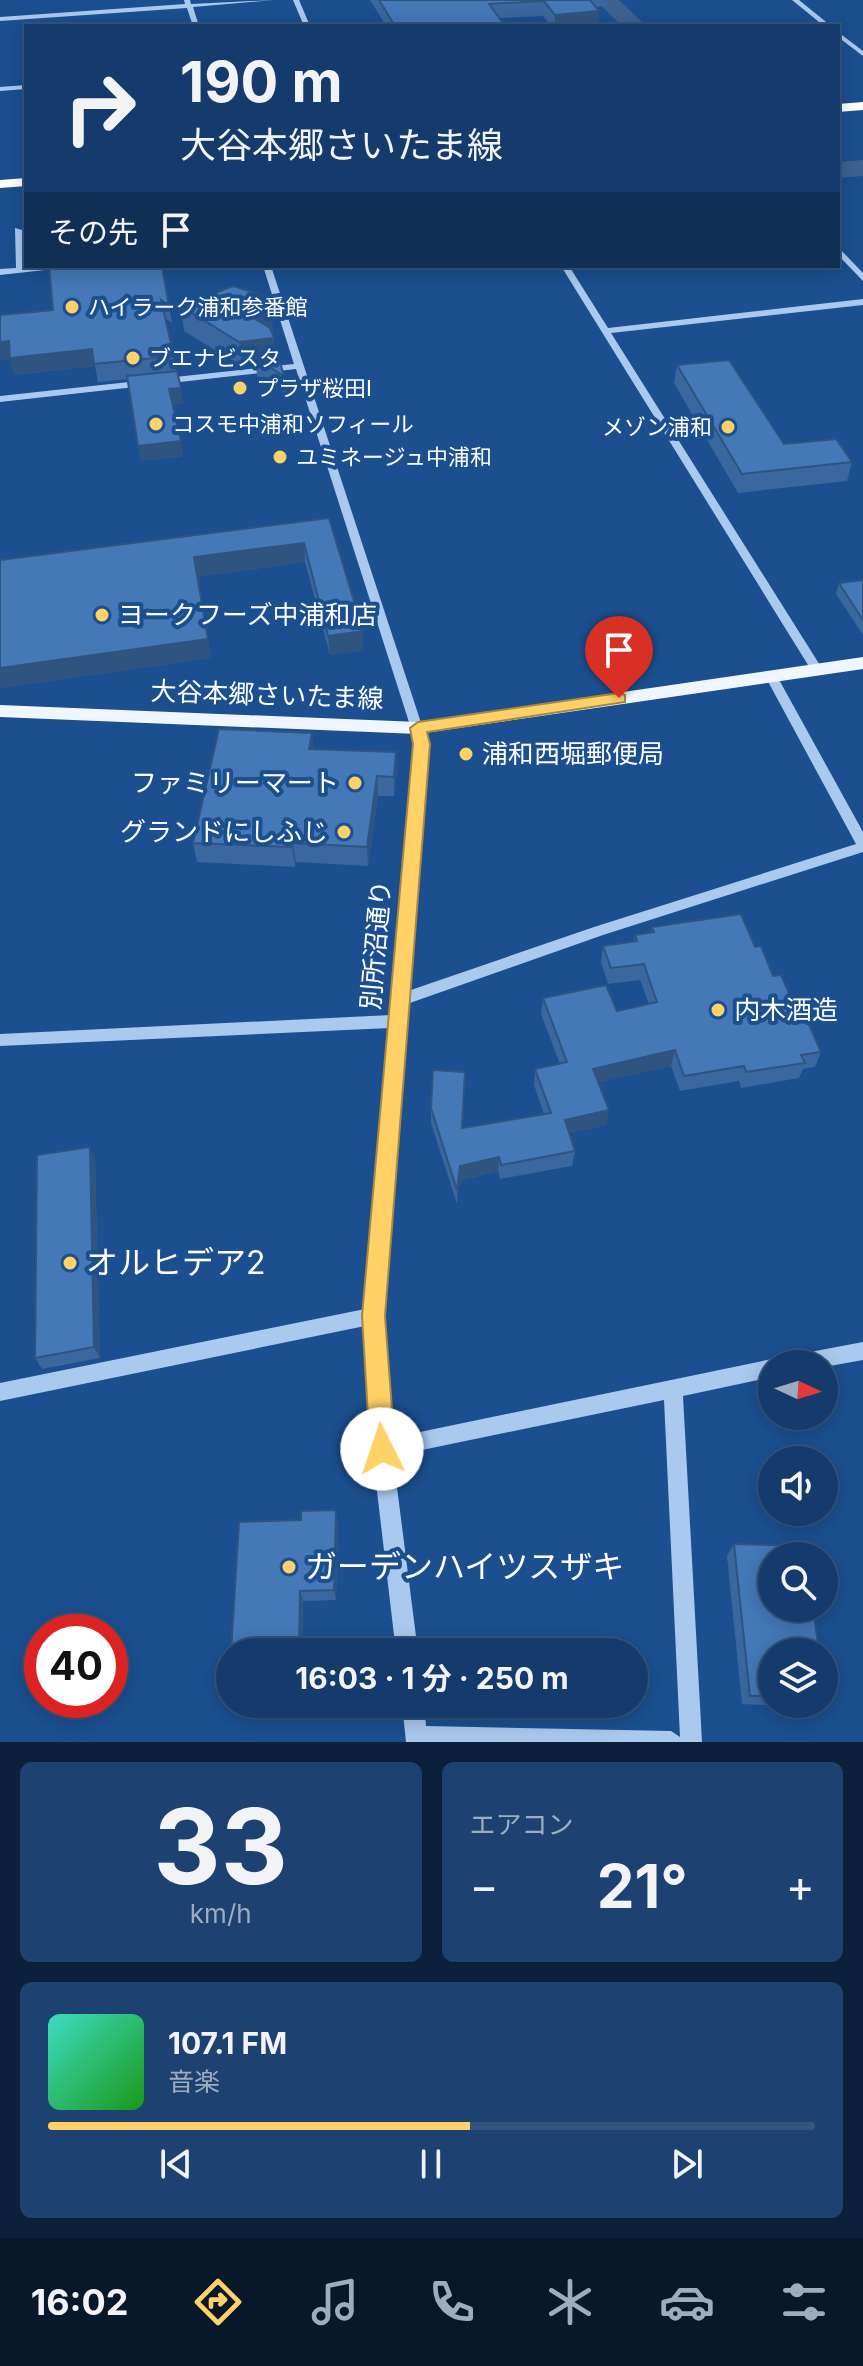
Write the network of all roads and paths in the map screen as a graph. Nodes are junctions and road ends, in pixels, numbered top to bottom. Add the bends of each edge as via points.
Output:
1 (271, 0) edge
2 (296, 0) edge
3 (795, 0) edge
4 (188, 3) edge
5 (0, 19) edge
6 (195, 24) edge
7 (306, 24) edge
8 (825, 24) edge
9 (840, 36) edge
10 (863, 54) edge
11 (24, 87) edge
12 (0, 89) edge
13 (863, 98) edge
14 (840, 100) edge
15 (863, 110) edge
16 (840, 111) edge
17 (24, 172) edge
18 (0, 174) edge
19 (24, 184) edge
20 (0, 186) edge
21 (18, 230) dead end
22 (840, 252) edge
23 (40, 268) edge
24 (268, 268) edge
25 (566, 268) edge
26 (20, 270) junction
27 (0, 272) edge
28 (863, 278) edge
29 (863, 302) edge
30 (604, 331) junction
31 (300, 366) junction
32 (0, 399) edge
33 (351, 525) junction
34 (336, 527) dead end
35 (863, 663) edge
36 (817, 670) junction
37 (771, 676) junction
38 (0, 711) edge
39 (418, 728) junction
40 (863, 846) edge
41 (400, 1000) junction
42 (398, 1021) junction
43 (0, 1040) edge
44 (373, 1316) junction
45 (863, 1351) edge
46 (838, 1356) edge
47 (758, 1371) edge
48 (673, 1388) junction
49 (0, 1392) edge
50 (382, 1449) junction
51 (405, 1638) edge
52 (415, 1718) edge
53 (417, 1740) edge
54 (671, 1742) edge
55 (691, 1742) edge

1 - 4 street
2 - 7 street
3 - 8 street
4 - 5 street
4 - 6 street
9 - 10 street
11 - 12 street
13 - 14 highway
15 - 16 highway
17 - 18 highway
19 - 20 highway
21 - 26 street
22 - 28 street
23 - 26 street
24 - 31 street, 別所沼通り
25 - 30 street
26 - 27 street
29 - 30 street
30 - 36 street
31 - 32 street
31 - 33 street, 別所沼通り
33 - 34 street
33 - 39 street, 別所沼通り
35 - 36 main road, 大谷本郷さいたま線
36 - 37 main road, 大谷本郷さいたま線
37 - 39 main road, 大谷本郷さいたま線
37 - 40 street
38 - 39 main road, 大谷本郷さいたま線
39 - 41 street, 別所沼通り via 422,744
40 - 41 street
41 - 42 street, 別所沼通り
42 - 43 street
42 - 44 street, 別所沼通り
44 - 49 street
44 - 50 street, 別所沼通り
45 - 46 street
47 - 48 street
48 - 50 street
48 - 55 street
50 - 51 street, 別所沼通り
52 - 53 street
53 - 54 street

